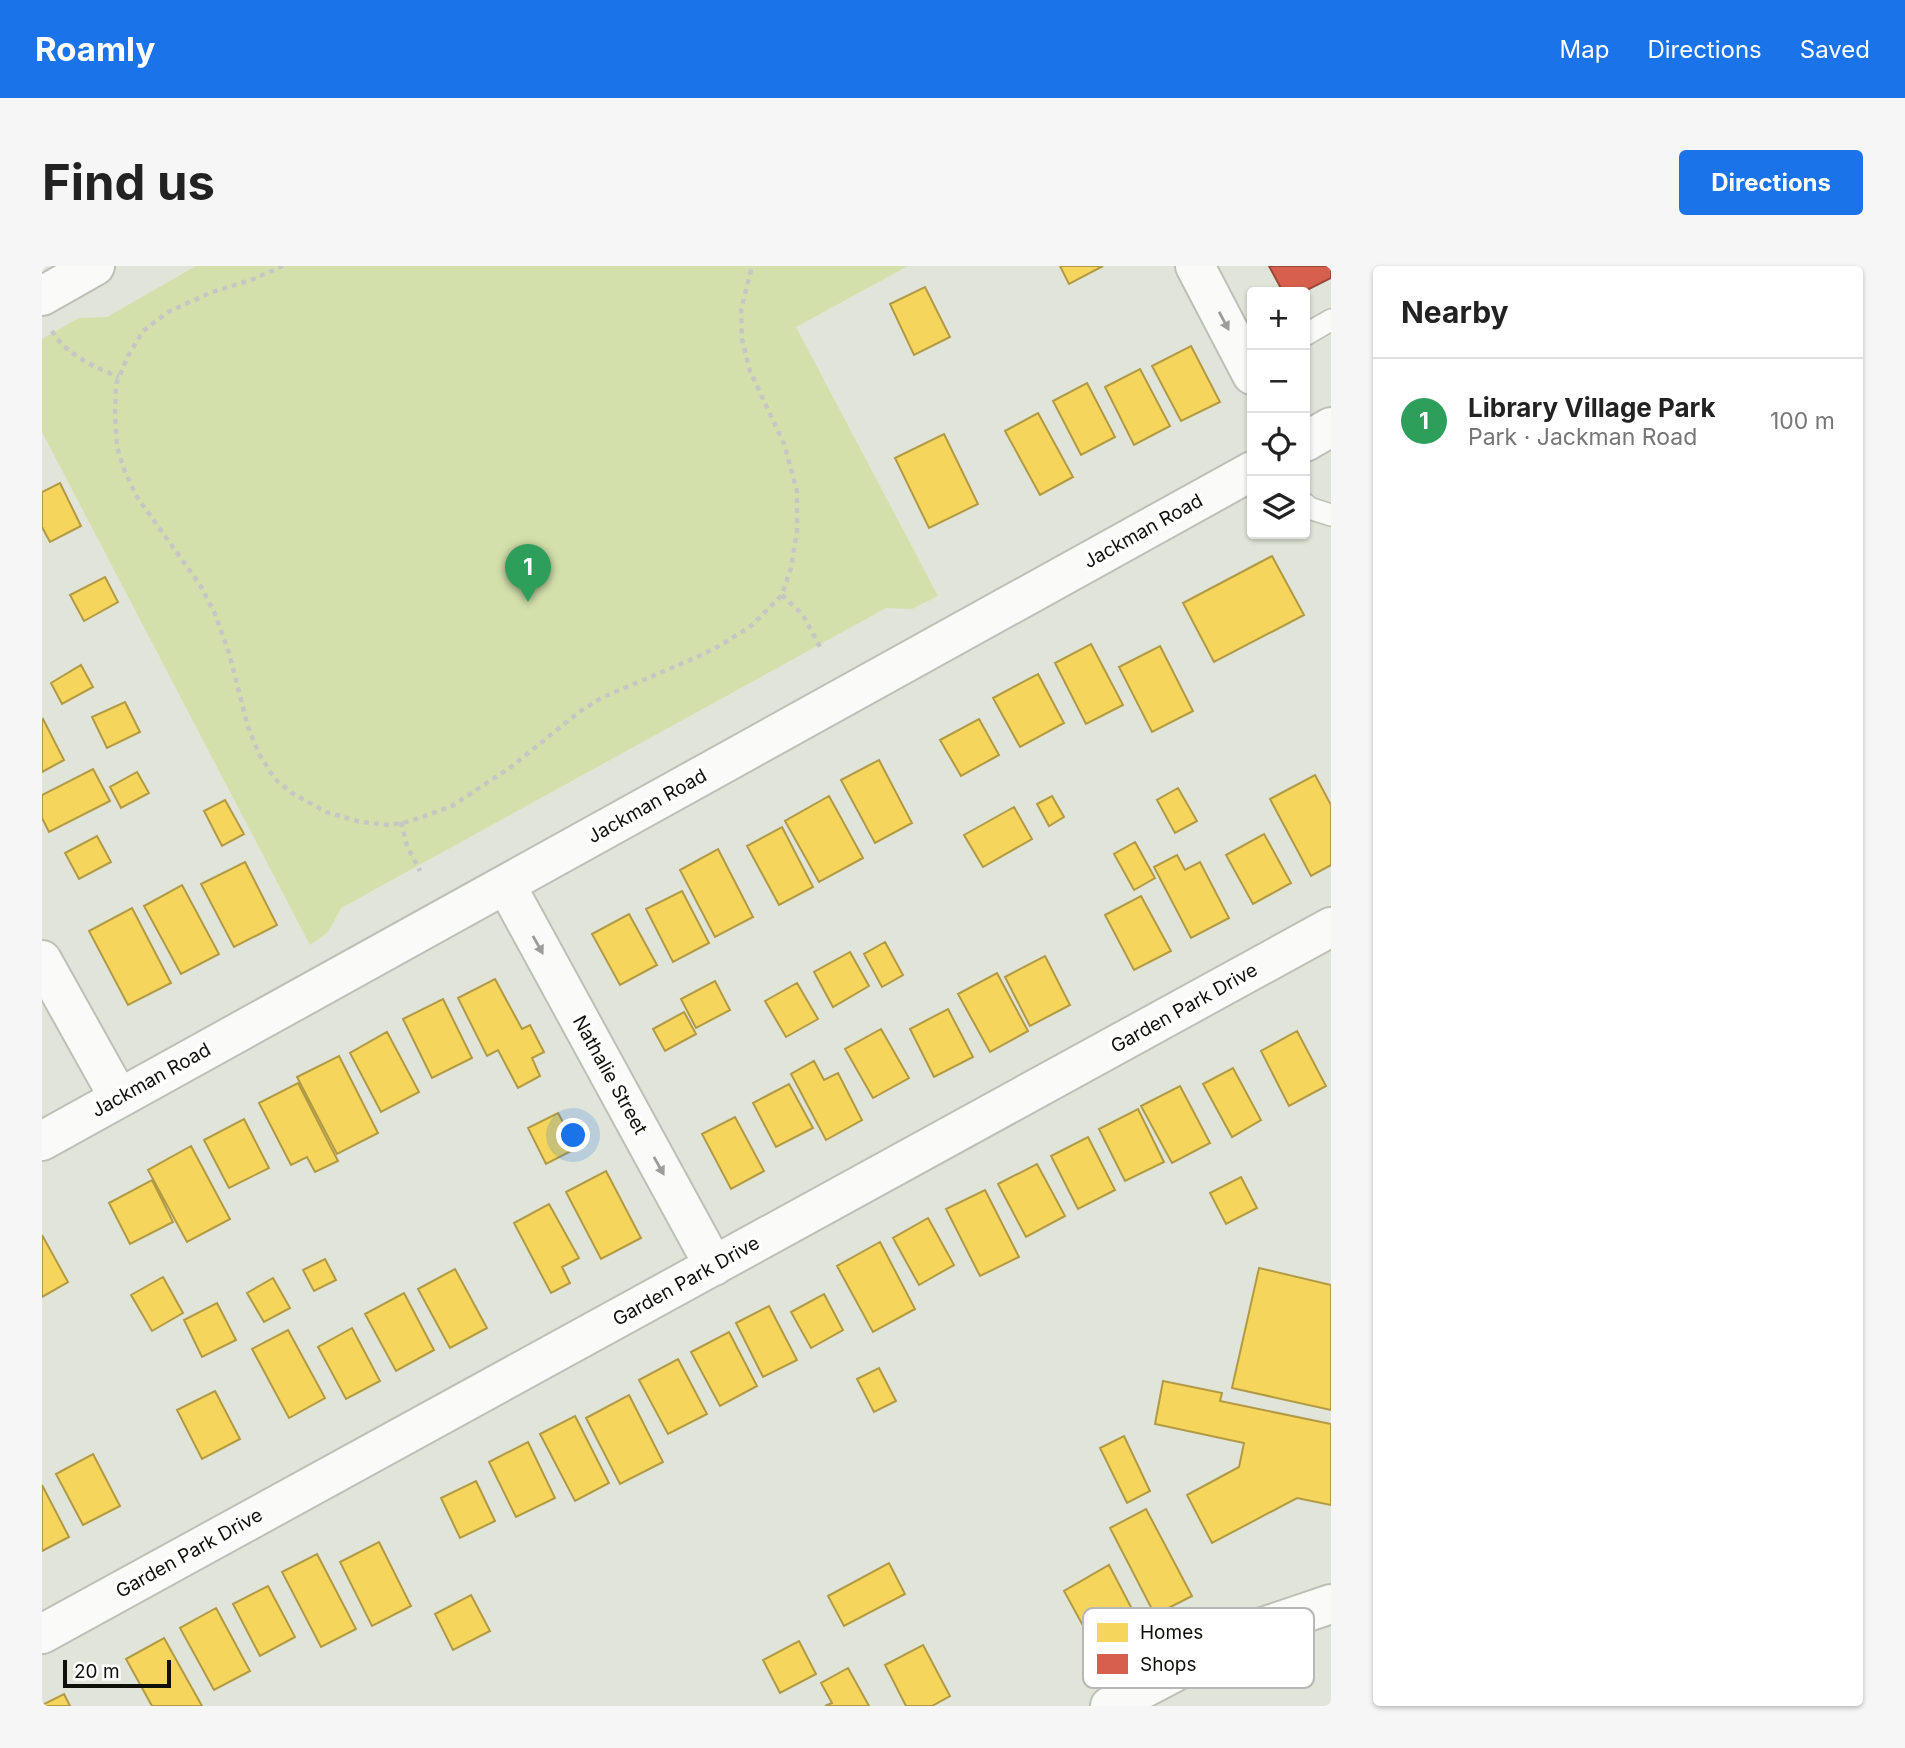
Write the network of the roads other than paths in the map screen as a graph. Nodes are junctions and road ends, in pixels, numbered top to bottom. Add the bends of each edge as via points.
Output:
1 (96, 266) edge
2 (1195, 266) edge
3 (46, 312) edge
4 (1331, 320) edge
5 (1310, 332) edge
6 (1247, 361) edge
7 (1331, 427) edge
8 (1310, 439) edge
9 (1247, 474) edge
10 (1310, 508) edge
11 (1331, 515) edge
12 (506, 885) junction
13 (1331, 927) edge
14 (42, 960) edge
15 (119, 1098) junction
16 (42, 1140) edge
17 (714, 1266) junction
18 (1331, 1604) edge
19 (1314, 1610) edge
20 (42, 1634) edge
21 (1144, 1688) edge
22 (1110, 1706) edge

1 - 3 street
2 -> 6 street
4 - 5 lane
7 - 8 street
9 - 12 street, Jackman Road
10 - 11 lane
12 - 15 street, Jackman Road
12 -> 17 street, Nathalie Street
13 - 17 street, Garden Park Drive
14 - 15 street
15 - 16 street, Jackman Road
17 - 20 street, Garden Park Drive
18 - 19 street
21 - 22 street

